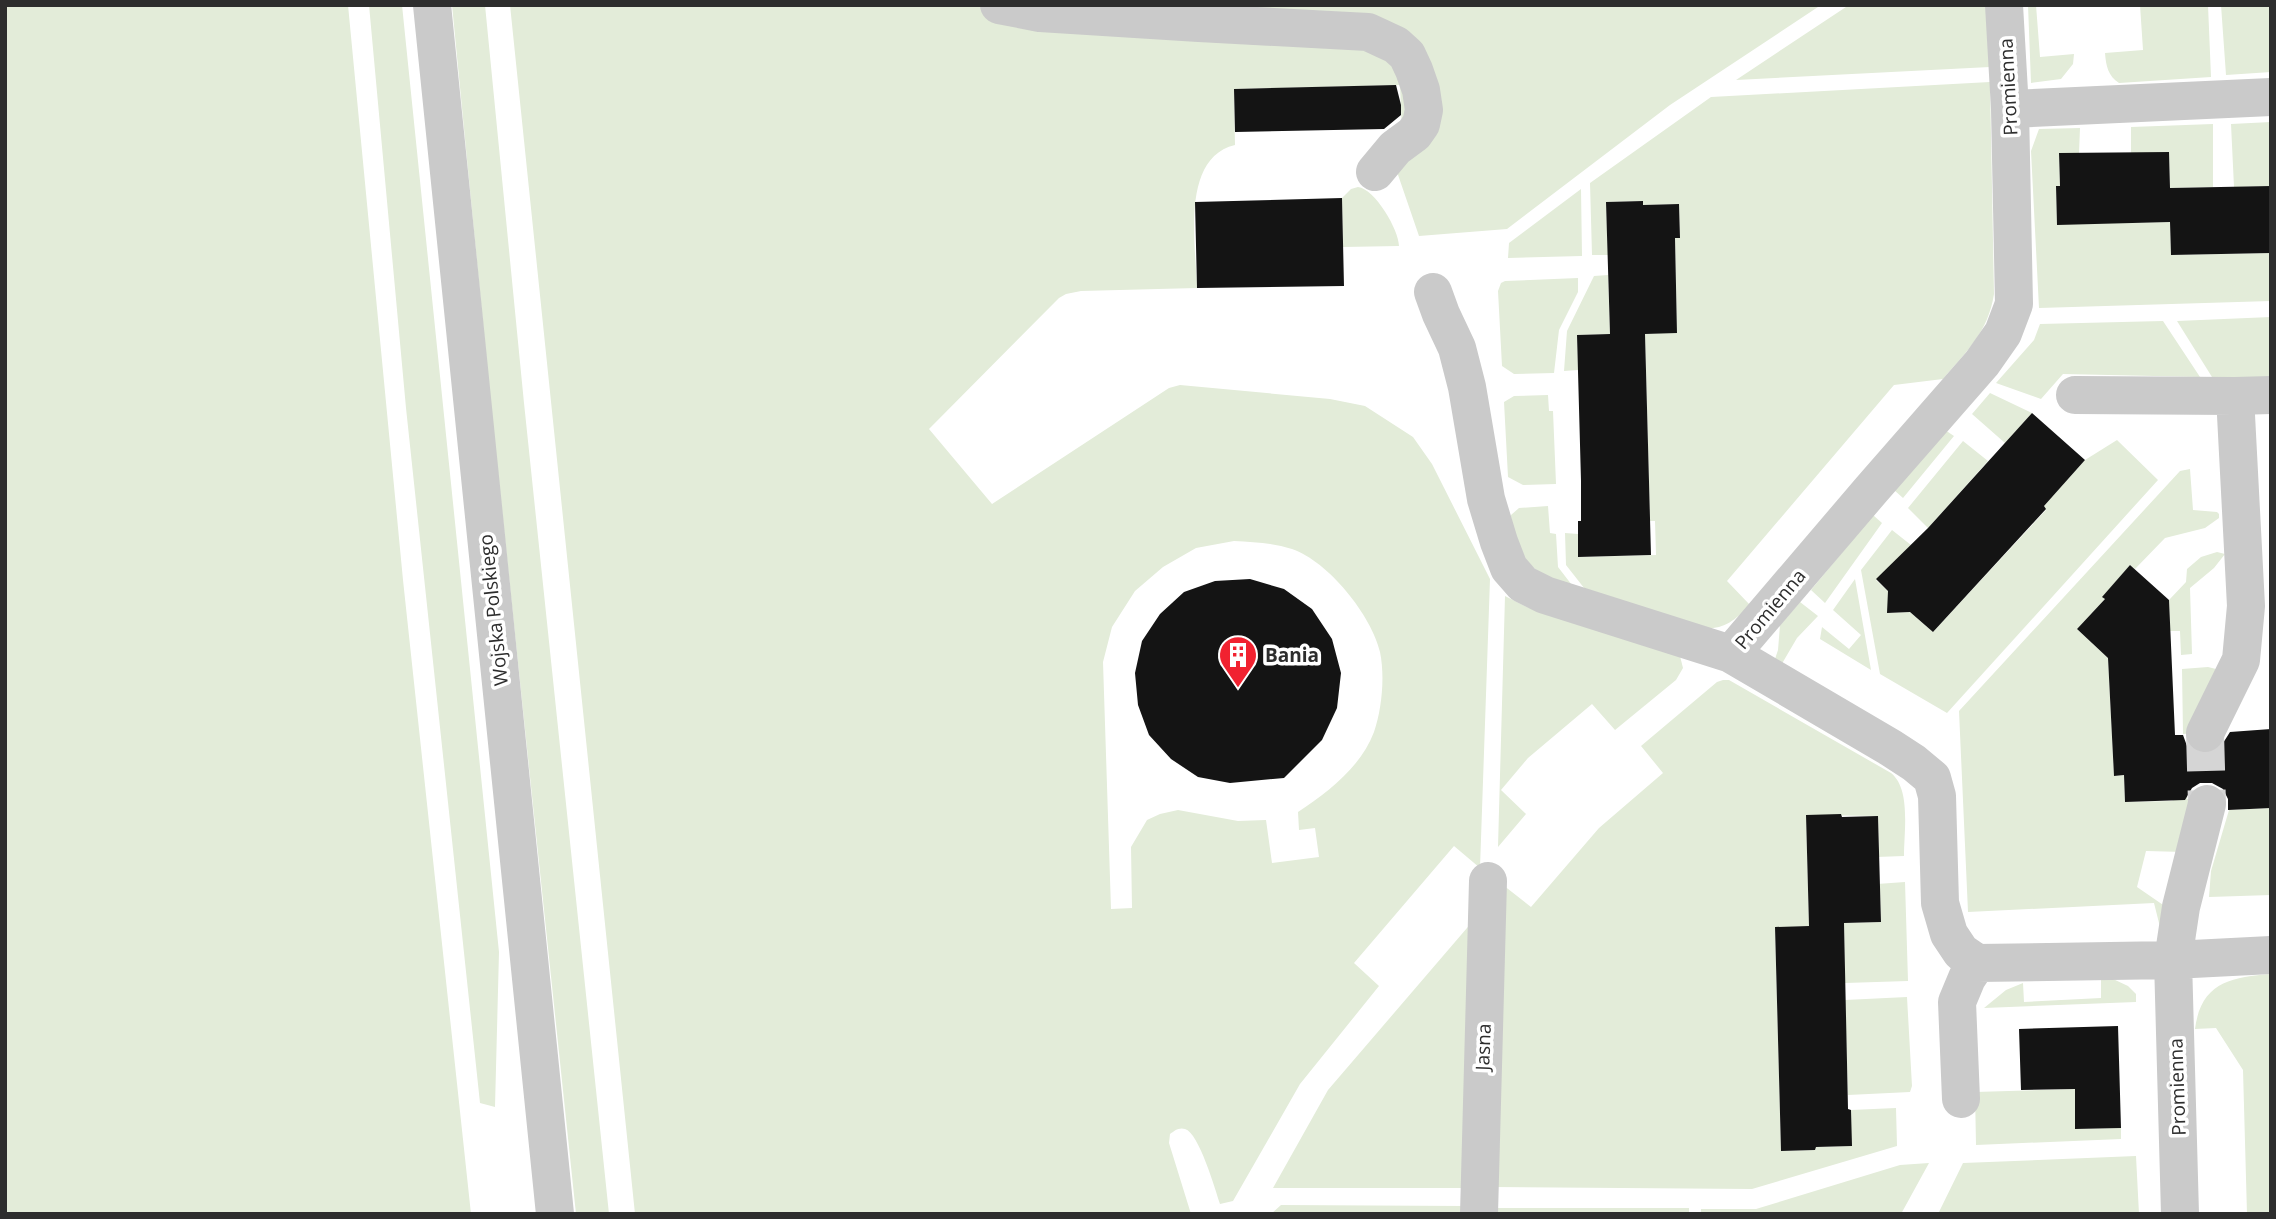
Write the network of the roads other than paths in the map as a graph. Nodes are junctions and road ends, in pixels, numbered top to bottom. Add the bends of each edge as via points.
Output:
1 (432, 5) edge
2 (999, 5) edge
3 (2004, 5) edge
4 (1196, 14) edge
5 (2271, 97) edge
6 (2010, 109) junction
7 (1375, 172) dead end
8 (1433, 292) dead end
9 (2075, 395) dead end
10 (2253, 396) edge
11 (1731, 654) junction
12 (2205, 733) tunnel mouth
13 (2207, 804) tunnel mouth
14 (1488, 881) dead end
15 (2271, 956) edge
16 (2173, 960) junction
17 (1977, 963) junction
18 (1961, 1099) dead end
19 (555, 1214) edge
20 (1479, 1214) edge
21 (2180, 1214) edge

1 - 19 street, Wojska Polskiego
2 - 4 street via 1040,13
3 - 6 street, Promienna
4 - 7 street via 1368,32 1396,44 1414,70 1424,110 1414,134
5 - 6 street
6 - 11 street, Promienna via 2014,304 2003,333 1944,409
8 - 11 street via 1457,348 1486,499 1509,568 1523,584 1545,595
9 - 10 street
10 - 12 street via 2241,660
11 - 17 street, Promienna via 1891,748 1932,778 1937,796 1940,903 1949,934 1961,952
13 - 16 street, Promienna via 2181,906
14 - 20 street, Jasna
15 - 16 street
16 - 17 street
16 - 21 street, Promienna
17 - 18 street via 1957,1002

